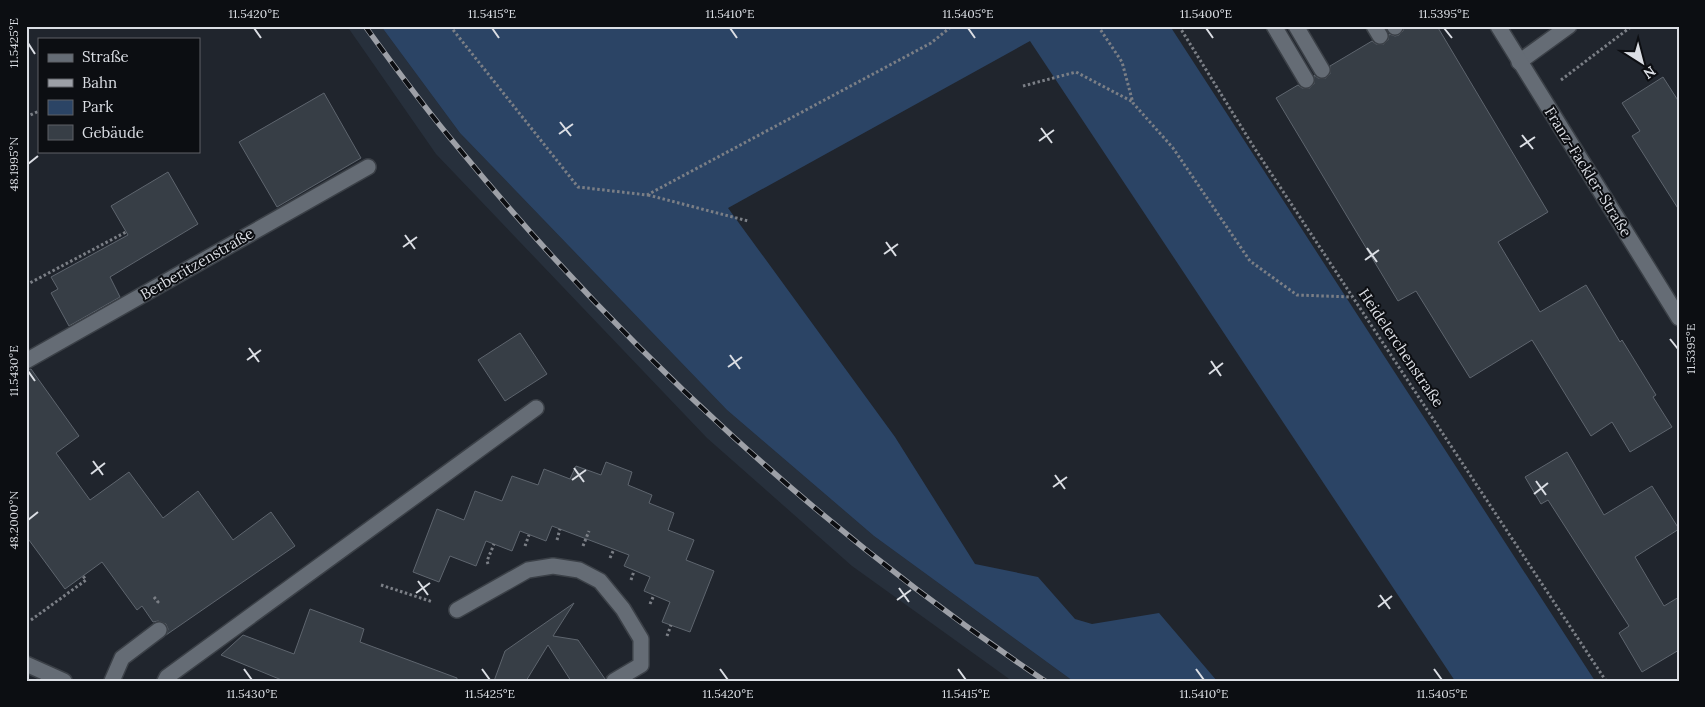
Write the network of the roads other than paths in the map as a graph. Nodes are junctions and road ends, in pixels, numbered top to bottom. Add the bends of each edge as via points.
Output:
1 (1274, 26) edge
2 (1296, 26) edge
3 (1498, 26) edge
4 (1569, 26) edge
5 (1519, 62) junction
6 (1322, 70) dead end
7 (1306, 80) dead end
8 (368, 167) dead end
9 (1679, 318) edge
10 (26, 361) edge
11 (536, 408) dead end
12 (458, 610) road end
13 (159, 630) dead end
14 (26, 664) edge
15 (64, 681) edge
16 (112, 681) edge
17 (165, 681) edge
18 (614, 681) edge

1 - 7 street
2 - 6 street
3 - 5 street, Franz-Fackler-Straße
4 - 5 street
5 - 9 street, Franz-Fackler-Straße
8 - 10 street, Berberitzenstraße
11 - 17 street via 166,676
12 - 18 street via 528,570 553,566 579,570 600,581 623,609 641,640 641,665
13 - 16 street via 122,658
14 - 15 street

